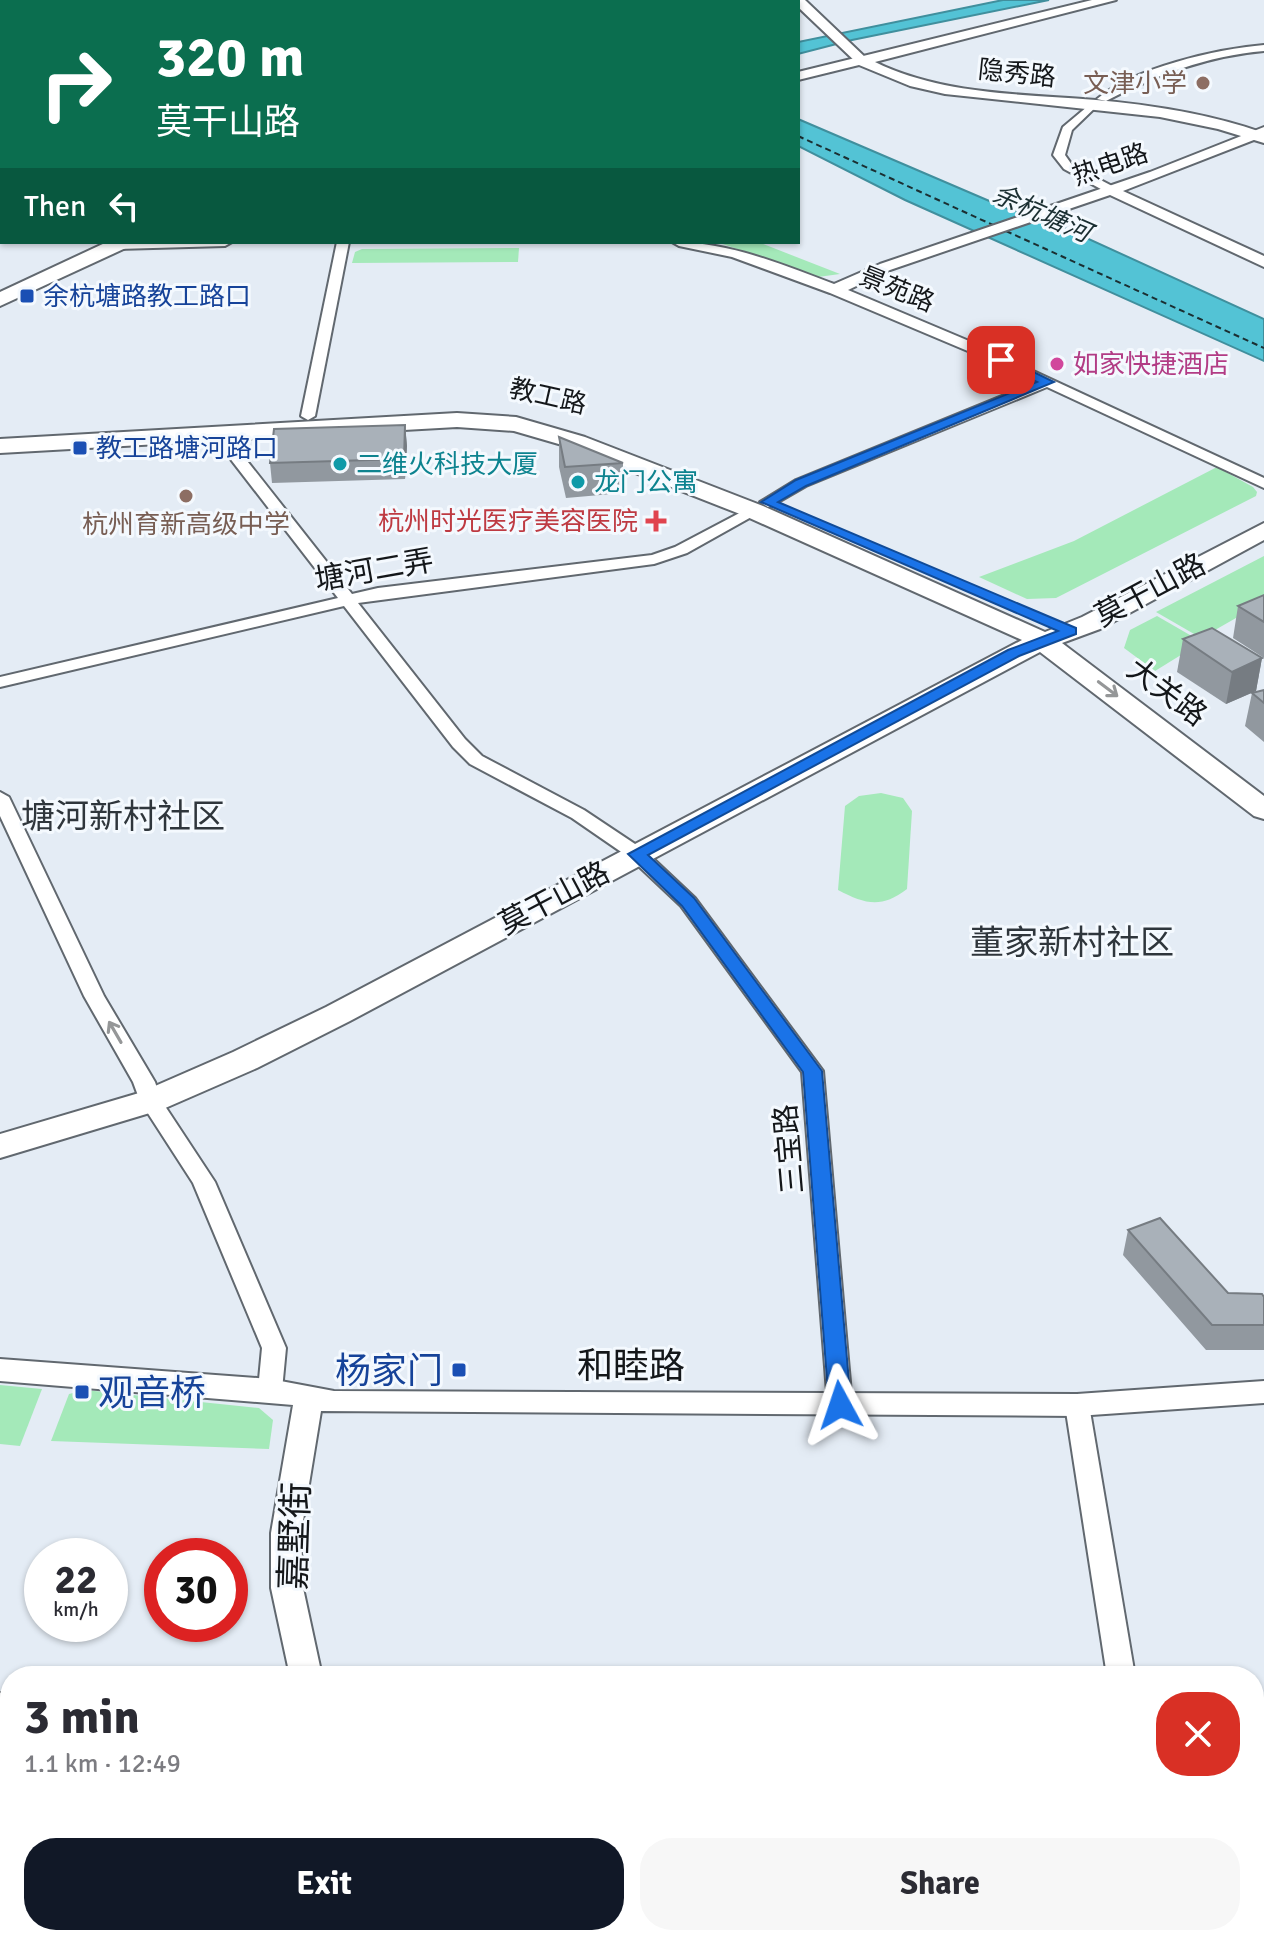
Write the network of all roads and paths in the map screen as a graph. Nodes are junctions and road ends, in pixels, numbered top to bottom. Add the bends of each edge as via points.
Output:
1 (1094, 0) edge
2 (1109, 0) edge
3 (800, 2) edge
4 (1264, 48) edge
5 (858, 59) junction
6 (800, 74) edge
7 (1098, 102) junction
8 (1261, 133) edge
9 (1110, 190) junction
10 (110, 244) edge
11 (111, 244) edge
12 (343, 244) edge
13 (693, 244) edge
14 (1264, 262) edge
15 (0, 287) edge
16 (835, 290) junction
17 (0, 300) edge
18 (1001, 360) joint
19 (1047, 382) junction
20 (308, 416) junction
21 (217, 432) junction
22 (1, 445) edge
23 (1264, 484) edge
24 (761, 506) junction
25 (1264, 515) edge
26 (1264, 530) edge
27 (350, 600) junction
28 (1048, 632) junction
29 (0, 682) edge
30 (1264, 787) edge
31 (0, 797) edge
32 (1264, 810) edge
33 (631, 850) junction
34 (147, 1092) junction
35 (0, 1127) edge
36 (0, 1146) edge
37 (0, 1370) edge
38 (270, 1390) junction
39 (1264, 1392) edge
40 (309, 1395) junction
41 (840, 1405) junction
42 (1077, 1405) junction
43 (299, 1666) edge
44 (1119, 1666) edge

1 - 5 main road
2 - 5 main road
3 - 5 street, 隐秀路
4 - 7 street via 1195,61 1127,85
5 - 6 main road
5 - 7 main road, 隐秀路 via 899,78 940,88
7 - 8 main road, 隐秀路
7 - 9 street via 1067,129 1059,155 1068,167
8 - 9 street, 热电路
9 - 14 street
9 - 16 street, 热电路 via 885,267
10 - 15 main road
11 - 17 main road
12 - 20 street
13 - 16 street, 景苑路 via 721,248
16 - 18 street, 景苑路
18 - 19 street, 景苑路
19 - 23 street, 景苑路
19 - 24 street, 塘河二弄 via 801,483
20 - 22 main road, 教工路
20 - 24 main road, 教工路 via 462,410 536,417 569,425
21 - 22 main road, 教工路
21 - 24 main road, 教工路 via 457,420 516,424
21 - 27 street, 三宝路
24 - 27 street, 塘河二弄 via 654,559
24 - 28 main road, 教工路
25 - 28 main road, 莫干山路
26 - 28 main road, 莫干山路
27 - 29 street, 塘河二弄
27 - 33 street, 三宝路 via 476,760 578,814
28 - 30 main road, 大关路
28 -> 32 main road, 大关路
28 - 33 main road, 莫干山路 via 997,644
34 -> 31 street via 94,996
33 - 34 main road, 莫干山路
33 - 41 street, 三宝路 via 688,902 812,1071
34 - 35 main road, 莫干山路
34 - 36 main road, 莫干山路
34 - 38 street via 204,1182 274,1348
37 - 38 street, 和睦路
38 - 40 street, 和睦路
39 - 42 street, 和睦路
40 - 41 street, 和睦路 via 334,1402
40 - 43 street, 嘉墅街 via 286,1533 287,1588
41 - 42 street, 和睦路
42 - 44 street

